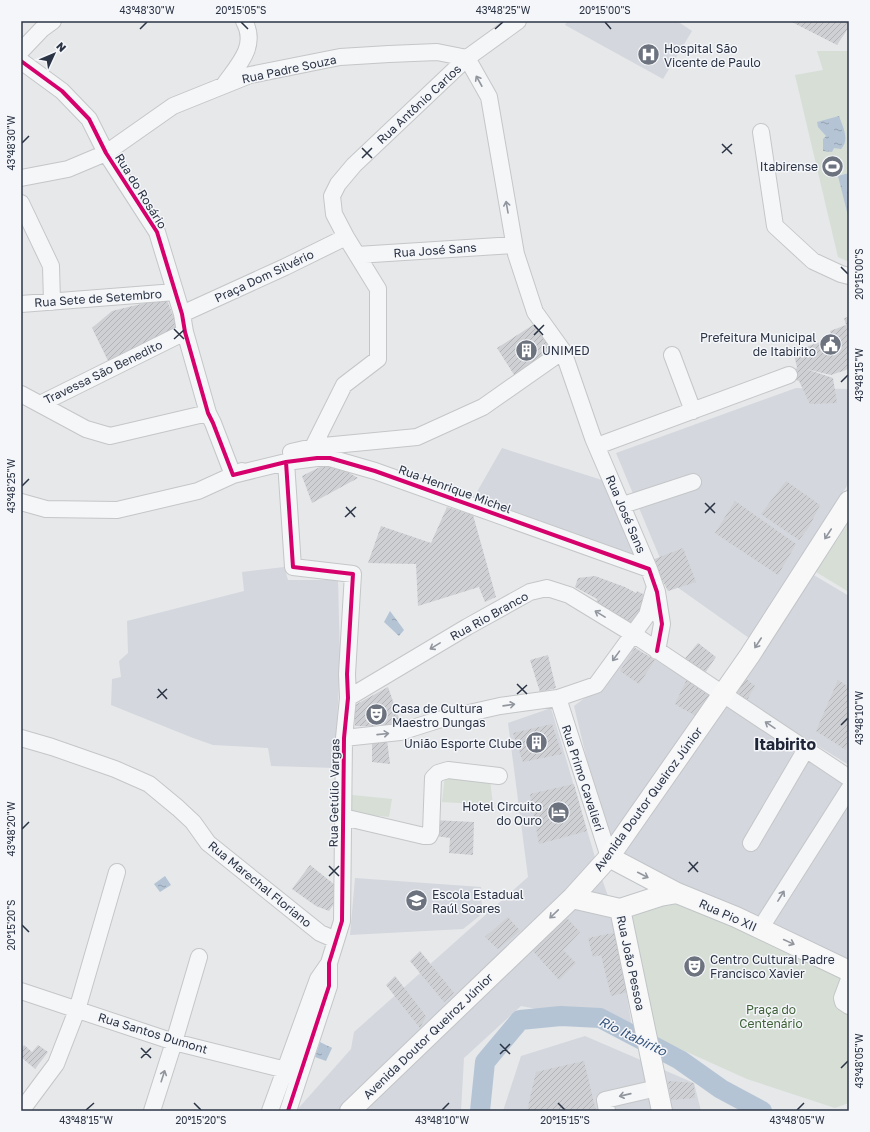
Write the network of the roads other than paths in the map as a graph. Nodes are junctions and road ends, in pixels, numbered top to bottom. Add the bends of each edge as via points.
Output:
1 (53, 21) edge
2 (244, 21) edge
3 (518, 21) edge
4 (21, 51) edge
5 (467, 58) junction
6 (21, 61) edge
7 (224, 85) junction
8 (761, 132) dead end
9 (106, 153) junction
10 (21, 178) edge
11 (21, 203) edge
12 (346, 236) junction
13 (514, 245) junction
14 (357, 255) junction
15 (849, 276) edge
16 (176, 292) junction
17 (52, 302) junction
18 (21, 304) edge
19 (182, 314) junction
20 (185, 332) junction
21 (563, 351) junction
22 (672, 355) dead end
23 (789, 375) dead end
24 (21, 394) edge
25 (40, 404) junction
26 (692, 411) junction
27 (208, 413) junction
28 (595, 442) junction
29 (313, 447) junction
30 (286, 462) junction
31 (233, 475) junction
32 (693, 482) dead end
33 (849, 501) edge
34 (21, 502) edge
35 (623, 505) junction
36 (649, 569) junction
37 (655, 587) junction
38 (633, 634) junction
39 (657, 651) junction
40 (723, 694) junction
41 (348, 698) junction
42 (558, 698) junction
43 (21, 738) edge
44 (344, 738) junction
45 (806, 749) junction
46 (499, 776) dead end
47 (849, 778) edge
48 (849, 789) edge
49 (343, 817) junction
50 (751, 843) dead end
51 (609, 857) junction
52 (117, 872) dead end
53 (677, 893) junction
54 (572, 898) junction
55 (620, 909) junction
56 (760, 928) junction
57 (336, 940) junction
58 (199, 957) dead end
59 (329, 963) junction
60 (849, 971) edge
61 (849, 979) edge
62 (21, 990) edge
63 (849, 1006) edge
64 (77, 1010) junction
65 (174, 1042) junction
66 (286, 1070) junction
67 (656, 1085) junction
68 (21, 1111) edge
69 (152, 1111) edge
70 (270, 1111) edge
71 (288, 1111) edge
72 (350, 1111) edge
73 (607, 1111) edge
74 (662, 1111) edge

1 - 4 street
2 - 7 street via 250,40 244,57
3 - 5 street, Rua Antônio Carlos
5 - 7 street, Rua Padre Souza via 437,52 340,57 250,74
5 - 12 street, Rua Antônio Carlos via 354,165 338,184 332,196 334,214
13 -> 5 street, Rua José Sans via 489,97
6 - 9 street, Rua do Rosário via 62,91 89,119
7 - 9 street, Rua Padre Souza via 173,106
8 - 15 street via 775,226 813,261
9 - 10 street, Rua Padre Souza via 68,169
9 - 16 street, Rua do Rosário via 157,232
11 - 17 street via 50,266
12 - 14 street, Rua Antônio Carlos
12 - 19 street, Praça Dom Silvério
13 - 14 street, Rua José Sans
13 - 21 street, Rua José Sans via 535,312
14 - 29 street, Rua Antônio Carlos via 378,289 378,359 344,385
16 - 17 street, Rua Sete de Setembro
16 - 19 street, Rua do Rosário
17 - 18 street, Rua Sete de Setembro
19 - 20 street, Rua do Rosário
20 - 25 street, Travessa São Benedito
20 - 27 street, Rua do Rosário
21 - 28 street, Rua José Sans
21 - 29 street via 484,407 417,437
22 - 26 street
23 - 26 street
24 - 25 street, Travessa São Benedito
25 - 27 street via 86,429 110,436
26 - 28 street
27 - 31 street, Rua do Rosário
28 - 35 street, Rua José Sans
29 - 31 street via 259,462
30 - 31 street, Rua Henrique Michel
30 - 36 street, Rua Henrique Michel via 330,458 375,471
30 - 41 street, Rua Getúlio Vargas via 293,567 353,574
31 - 34 street via 198,491 118,510 46,509
32 - 35 street
33 -> 40 main road, Avenida Doutor Queiroz Júnior
35 - 36 street, Rua José Sans
36 - 37 street
37 - 38 street via 647,615
37 - 39 street via 662,624
38 - 39 street, Rua Rio Branco
38 -> 41 street, Rua Rio Branco via 569,595 547,588 530,592
38 -> 42 street via 596,685
39 - 40 street, Rua Rio Branco
45 -> 40 street, Rua Rio Branco
40 - 51 main road, Avenida Doutor Queiroz Júnior
41 - 44 street, Rua Getúlio Vargas
44 -> 42 street via 400,732 438,720 500,706
42 - 51 street, Rua Primo Cavalieri
43 - 57 street, Rua Marechal Floriano via 108,766 149,784 193,822 208,844 320,933
44 - 49 street, Rua Getúlio Vargas
45 - 47 street, Rua Rio Branco
45 - 50 street
46 - 49 street via 448,770 438,773 433,778 431,832 428,836
56 -> 48 street
49 - 57 street, Rua Getúlio Vargas via 342,921
51 -> 53 main road, Rua Pio XII
51 - 54 main road, Avenida Doutor Queiroz Júnior
52 - 64 street
53 - 55 main road
53 - 56 main road, Rua Pio XII
54 - 55 main road
54 -> 72 main road, Avenida Doutor Queiroz Júnior
55 - 67 main road, Rua João Pessoa
56 -> 60 main road, Rua Pio XII
57 - 59 street, Rua Getúlio Vargas
58 - 65 street
59 - 66 street via 318,979
59 - 71 street, Rua Getúlio Vargas via 329,986
61 - 63 street via 842,998
62 - 64 street, Rua Santos Dumont
64 - 65 street, Rua Santos Dumont
64 - 68 street via 56,1064
65 - 66 street, Rua Santos Dumont
69 -> 65 street
66 - 70 street
67 -> 73 street via 605,1100
67 - 74 main road, Rua João Pessoa

